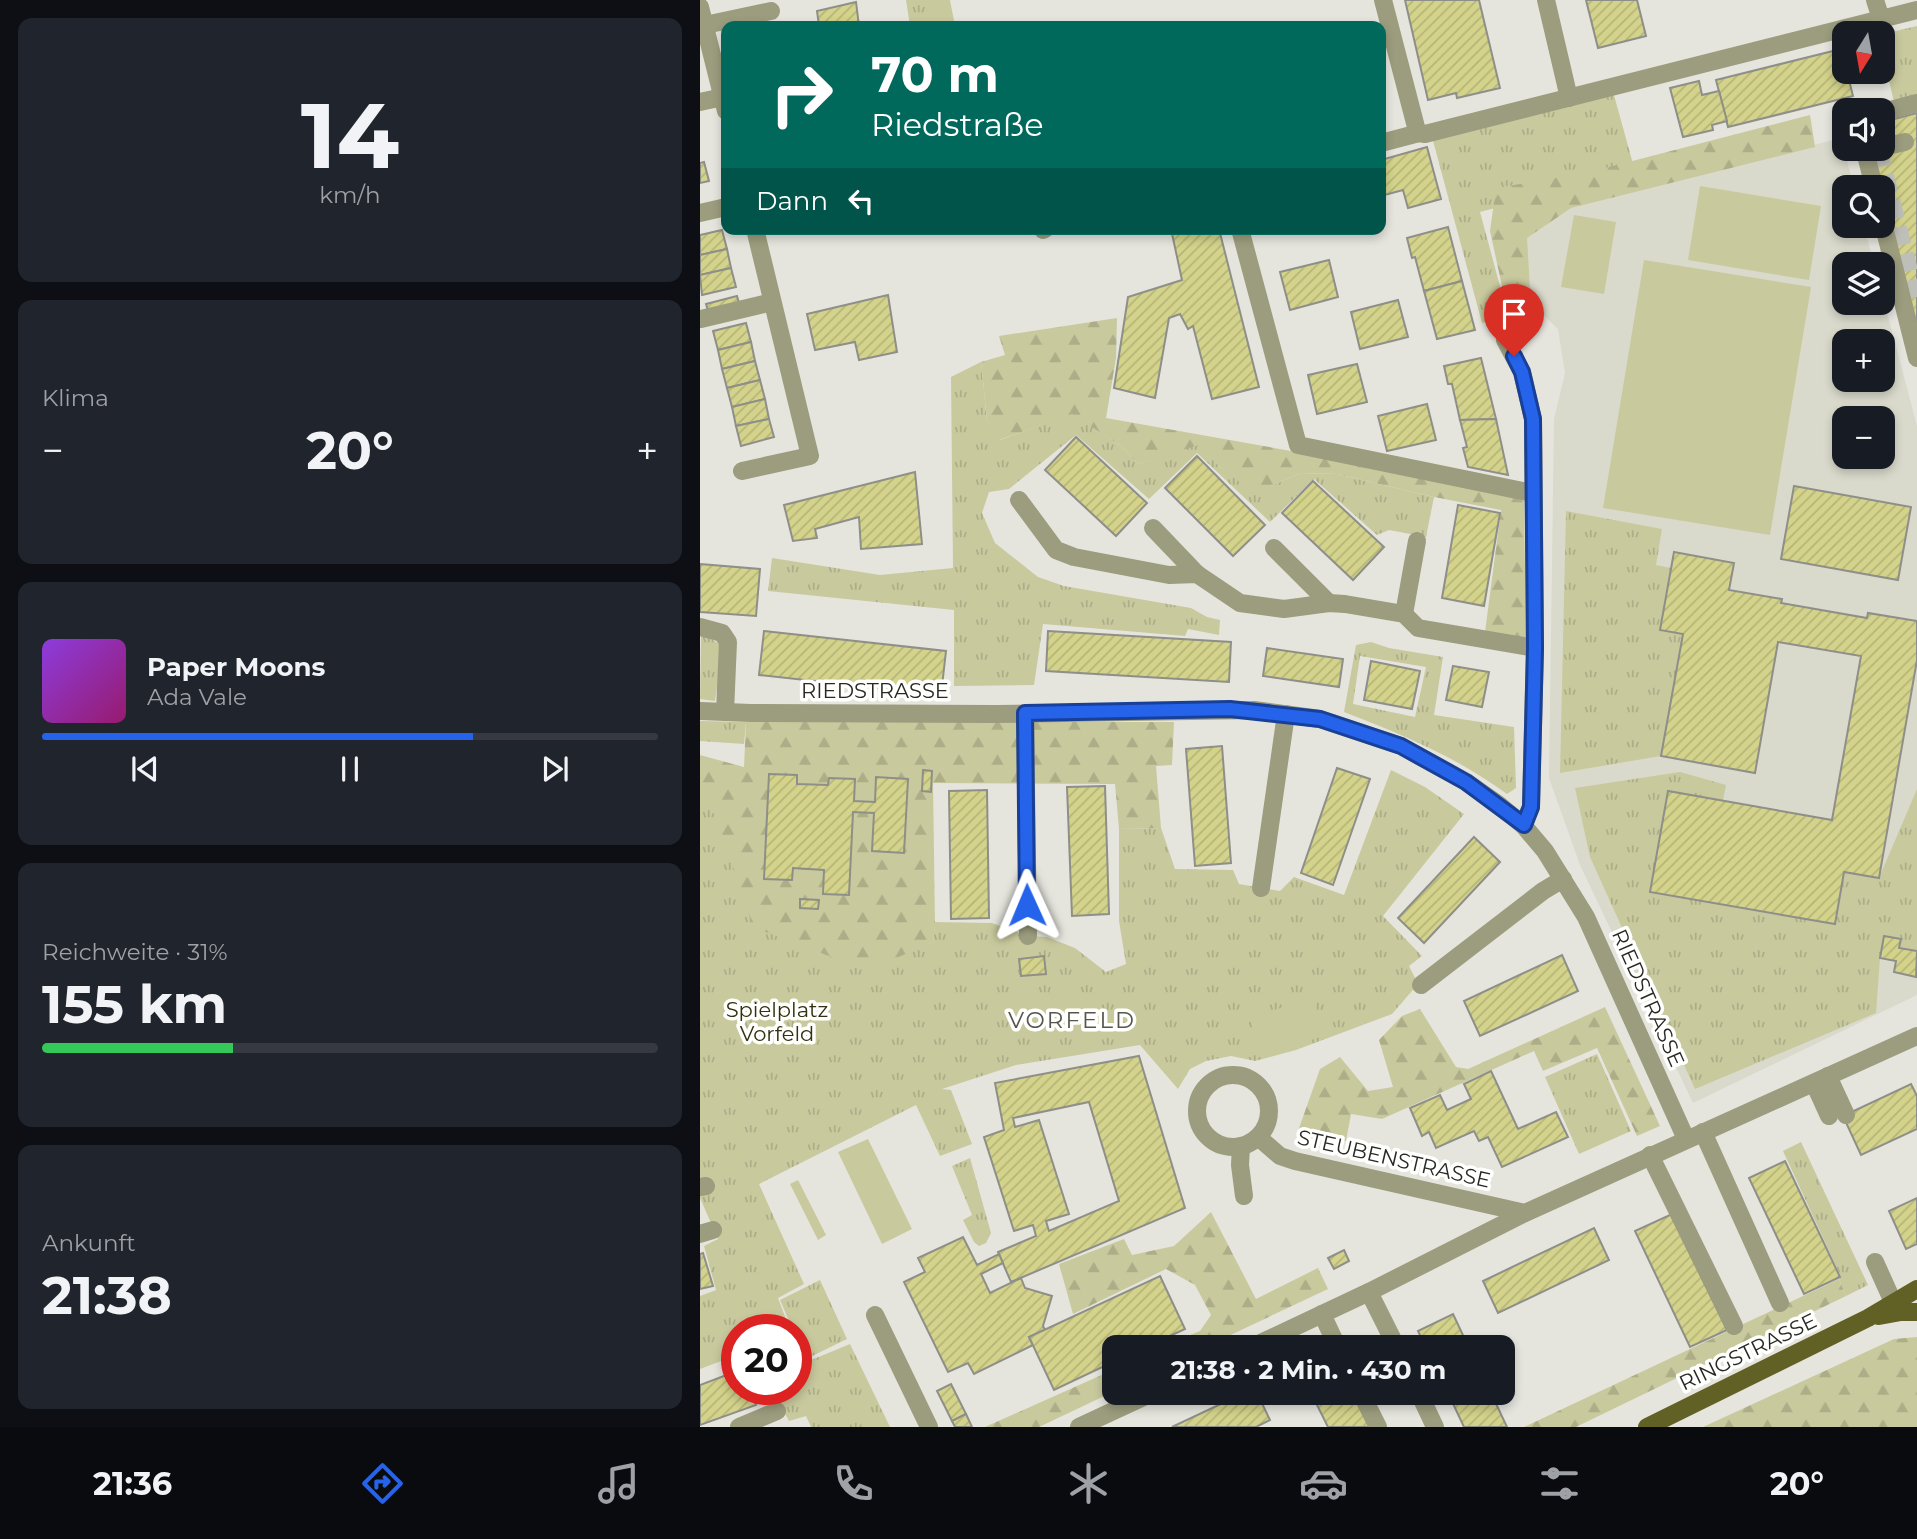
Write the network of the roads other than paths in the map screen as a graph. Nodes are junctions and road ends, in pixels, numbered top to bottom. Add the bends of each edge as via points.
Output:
1 (1383, 0) edge
2 (1546, 0) edge
3 (1875, 0) edge
4 (700, 7) edge
5 (1917, 10) edge
6 (771, 11) dead end
7 (1881, 19) junction
8 (724, 21) edge
9 (721, 22) edge
10 (705, 25) junction
11 (721, 86) edge
12 (721, 98) edge
13 (1569, 98) junction
14 (700, 102) edge
15 (1917, 103) edge
16 (1895, 109) edge
17 (1427, 133) junction
18 (1386, 142) edge
19 (1905, 142) dead end
20 (1895, 144) edge
21 (721, 208) edge
22 (700, 214) edge
23 (756, 235) edge
24 (1242, 235) edge
25 (1887, 238) edge
26 (772, 302) junction
27 (701, 319) edge
28 (1505, 340) dead end
29 (1917, 358) edge
30 (742, 471) dead end
31 (1532, 493) junction
32 (1018, 500) dead end
33 (1153, 528) dead end
34 (1417, 541) dead end
35 (1274, 548) dead end
36 (1197, 574) junction
37 (1329, 603) junction
38 (1404, 614) junction
39 (700, 627) edge
40 (1535, 648) junction
41 (700, 710) edge
42 (725, 712) junction
43 (1025, 713) junction
44 (1286, 714) junction
45 (1524, 825) junction
46 (1563, 879) junction
47 (1261, 888) dead end
48 (1028, 936) dead end
49 (1421, 985) dead end
50 (1917, 1036) edge
51 (1821, 1079) junction
52 (1837, 1116) dead end
53 (1703, 1132) junction
54 (1258, 1137) junction
55 (1686, 1139) junction
56 (1241, 1146) junction
57 (1650, 1155) junction
58 (1244, 1196) dead end
59 (1525, 1213) junction
60 (1875, 1262) dead end
61 (1917, 1289) edge
62 (1369, 1292) junction
63 (1893, 1302) junction
64 (1780, 1303) dead end
65 (1917, 1312) edge
66 (1322, 1314) junction
67 (875, 1315) dead end
68 (1868, 1318) junction
69 (1734, 1326) dead end
70 (1278, 1335) edge
71 (1332, 1335) edge
72 (1390, 1335) edge
73 (1126, 1405) edge
74 (1367, 1405) edge
75 (1425, 1405) edge
76 (778, 1411) dead end
77 (739, 1427) edge
78 (929, 1427) edge
79 (1079, 1427) edge
80 (1378, 1427) edge
81 (1435, 1427) edge
82 (1647, 1427) edge

1 - 17 street via 1416,127
2 - 13 street
3 - 7 street
4 - 10 street
5 - 7 street
6 - 8 street
7 - 13 street
9 - 10 street
10 - 11 street
12 - 14 street
13 - 17 street
15 - 16 street
17 - 18 street
19 - 20 street
21 - 22 street
23 - 26 street
24 - 31 street via 1298,445
25 - 29 street
26 - 27 street
26 - 30 street via 810,456
28 - 31 street via 1522,372 1533,419
31 - 40 street
32 - 36 street via 1056,550 1169,575
33 - 36 street
34 - 38 street
35 - 37 street
36 - 37 street via 1241,603 1284,609
37 - 38 street
38 - 40 street via 1418,628
39 - 42 street via 722,634 728,642
40 - 45 street via 1531,807
41 - 42 street, RIEDSTRASSE
42 - 43 street, RIEDSTRASSE
43 - 44 street, RIEDSTRASSE via 1230,709
43 - 48 street
44 - 45 street, RIEDSTRASSE via 1320,719 1401,746 1466,782
44 - 47 street
45 - 46 street, RIEDSTRASSE
46 - 49 street
46 - 55 street, RIEDSTRASSE via 1608,962
50 - 51 street
51 - 52 street
51 - 53 street
53 - 55 street
53 - 64 street
54 - 56 street
54 - 56 street via 1269,1117 1265,1095 1248,1079 1219,1079 1199,1101 1199,1120 1212,1140
54 - 59 street, STEUBENSTRASSE via 1280,1156 1295,1161
55 - 57 street
56 - 58 street
57 - 59 street
57 - 69 street
59 - 62 street
60 - 63 street
61 - 63 main road, RINGSTRASSE
62 - 66 street
62 - 72 street
63 - 68 main road, RINGSTRASSE
65 - 68 main road, RINGSTRASSE
66 - 70 street
66 - 71 street
67 - 78 street
68 - 82 main road, RINGSTRASSE
73 - 79 street
74 - 80 street
75 - 81 street
76 - 77 street

